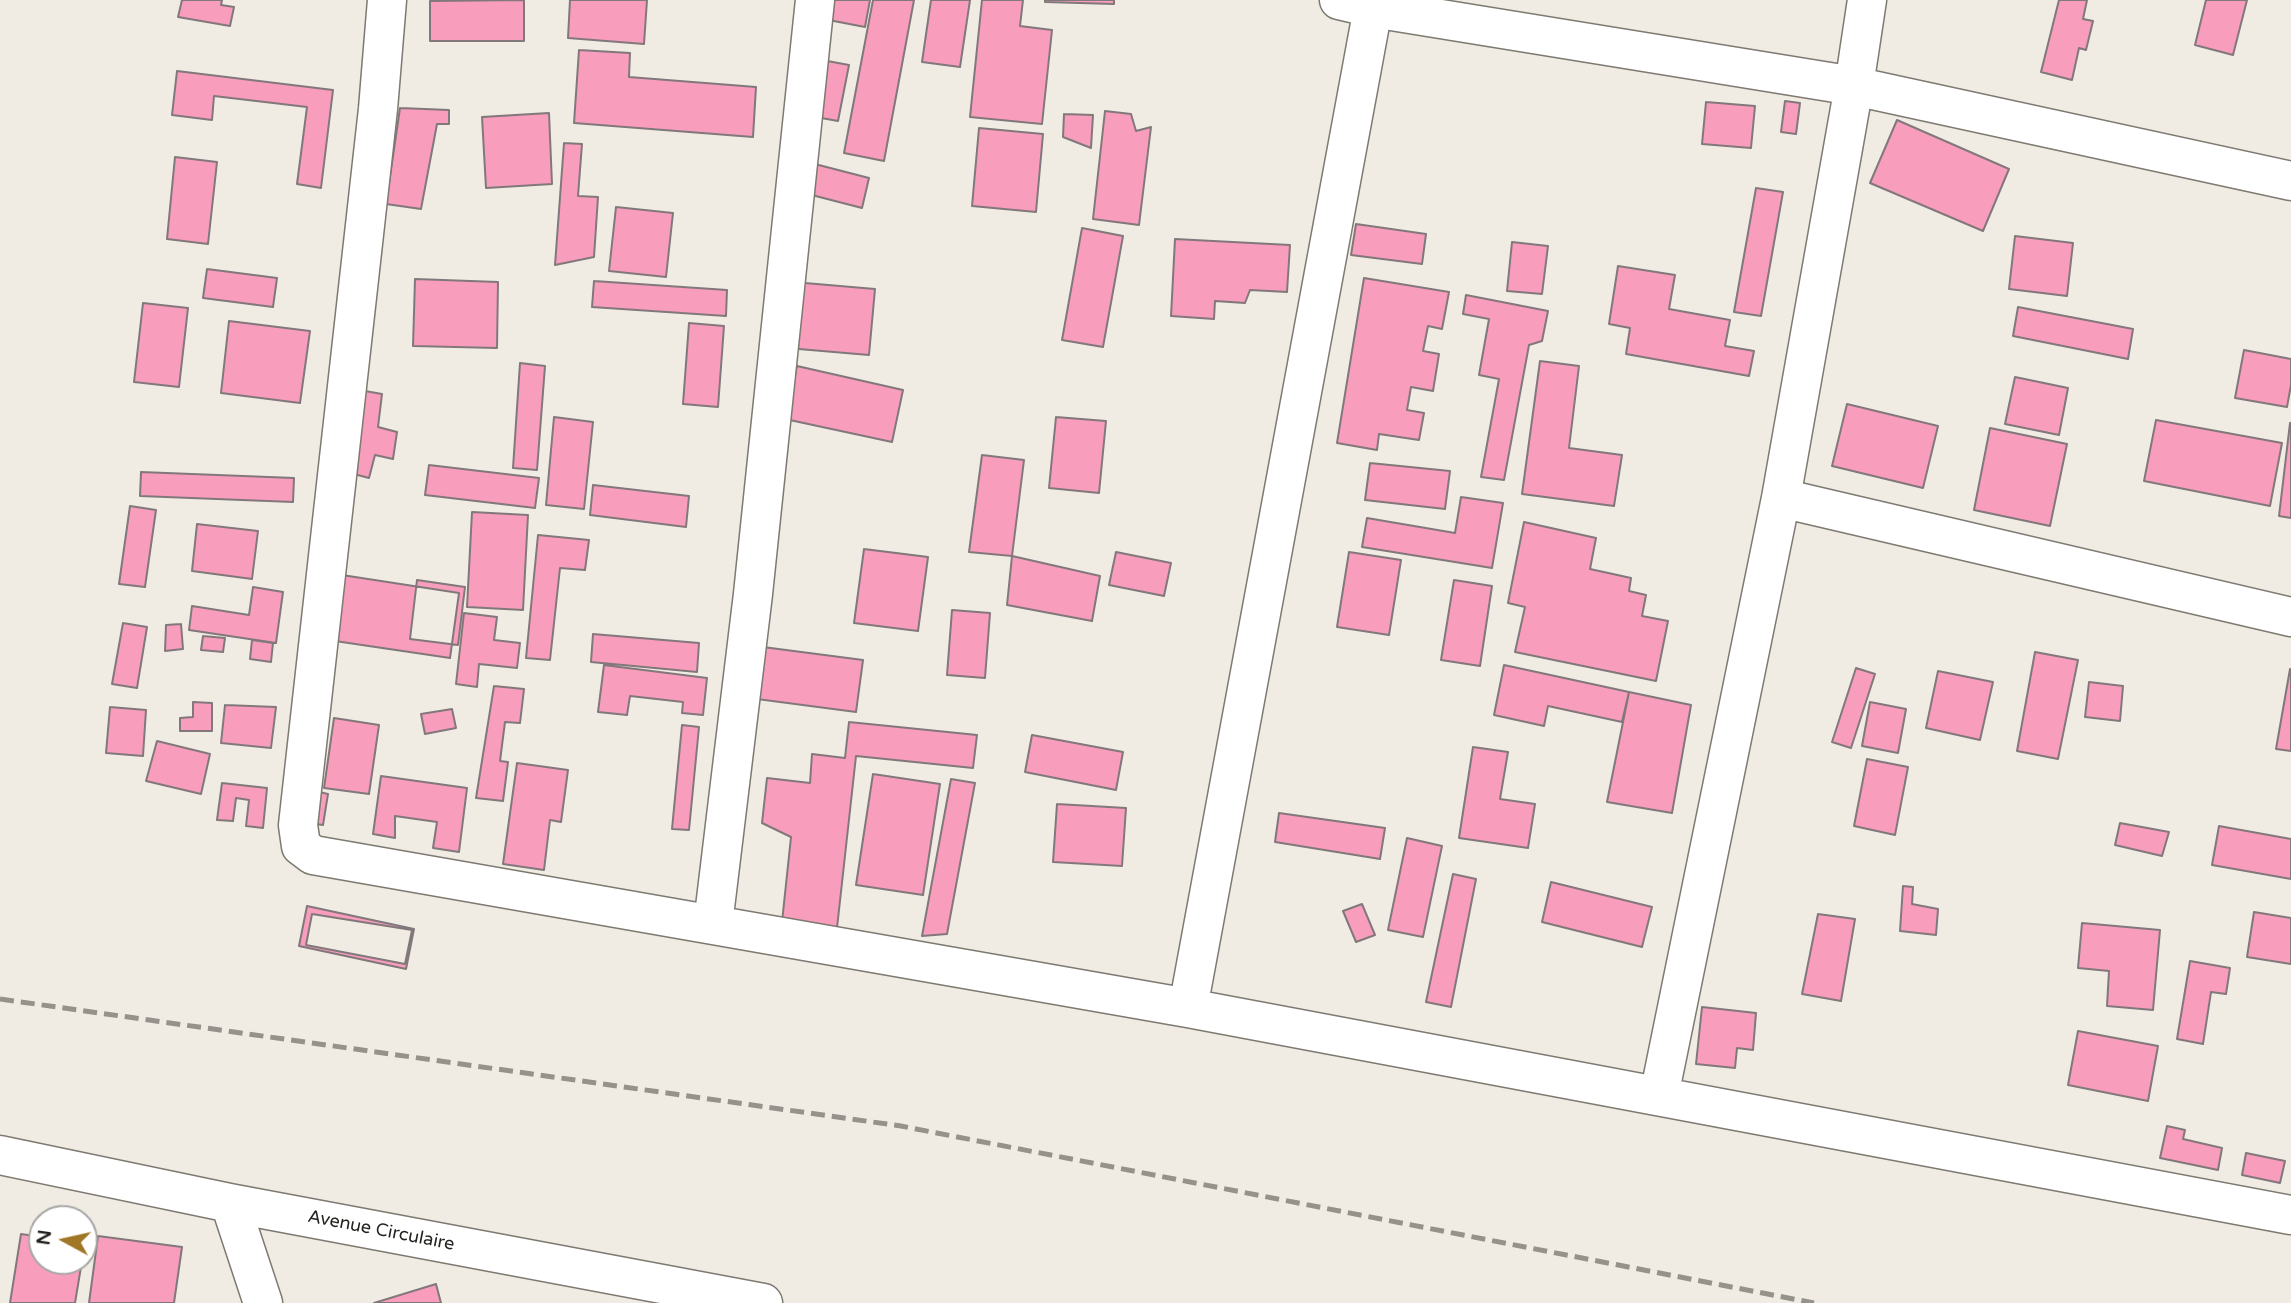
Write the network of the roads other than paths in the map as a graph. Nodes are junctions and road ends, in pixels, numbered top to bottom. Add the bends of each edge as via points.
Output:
1 (387, 0) edge
2 (815, 0) edge
3 (1867, 0) edge
4 (1356, 4) edge
5 (1854, 86) junction
6 (2291, 181) edge
7 (1781, 498) junction
8 (2291, 617) edge
9 (713, 924) junction
10 (1188, 1008) junction
11 (1659, 1096) junction
12 (0, 1156) edge
13 (230, 1203) junction
14 (2291, 1215) edge
15 (263, 1303) edge
16 (763, 1303) edge

1 - 9 street via 298,825 301,846 313,855
2 - 9 street via 755,581
3 - 5 street
4 - 5 street
4 - 10 street
5 - 6 street
5 - 7 street
7 - 8 street
7 - 11 street
9 - 10 street
10 - 11 street
11 - 14 street
12 - 13 street, Avenue Circulaire
13 - 15 street
13 - 16 street, Avenue Circulaire

